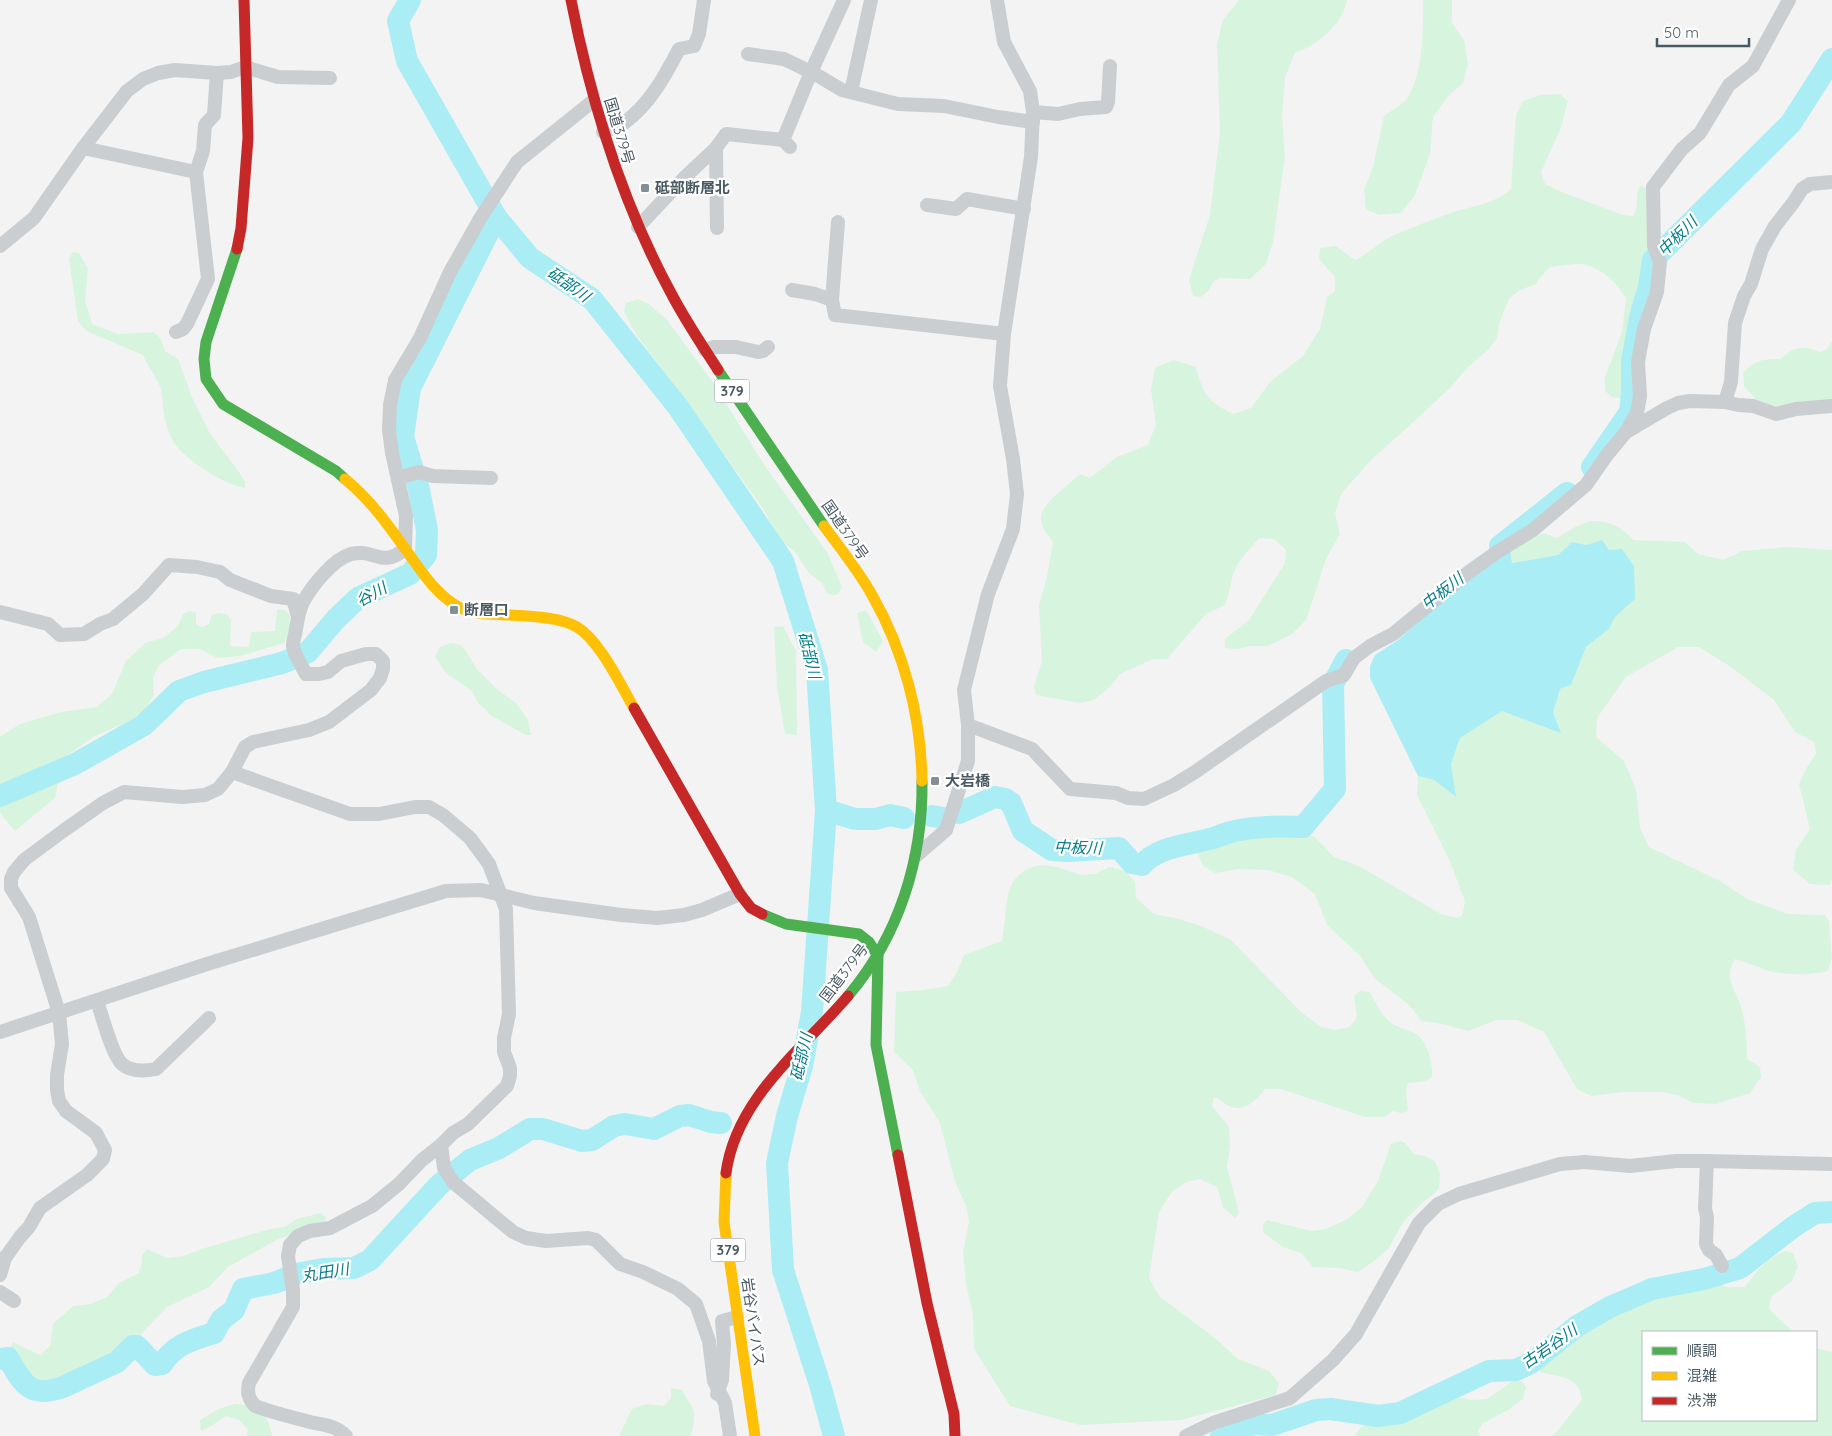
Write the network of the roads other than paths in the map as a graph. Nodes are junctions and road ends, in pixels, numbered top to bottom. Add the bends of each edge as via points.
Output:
1 (244, 0) edge
2 (571, 0) edge
3 (704, 0) edge
4 (844, 0) edge
5 (872, 0) edge
6 (997, 0) edge
7 (1790, 0) edge
8 (748, 54) dead end
9 (1110, 66) dead end
10 (245, 67) junction
11 (811, 72) junction
12 (217, 73) junction
13 (330, 78) dead end
14 (851, 92) junction
15 (593, 101) junction
16 (1033, 117) junction
17 (603, 132) junction
18 (83, 148) junction
19 (716, 148) junction
20 (196, 172) junction
21 (1832, 182) edge
22 (927, 205) dead end
23 (1024, 209) junction
24 (838, 222) dead end
25 (638, 227) junction
26 (717, 228) dead end
27 (0, 246) edge
28 (792, 290) dead end
29 (832, 300) junction
30 (176, 332) dead end
31 (1004, 334) junction
32 (768, 347) dead end
33 (705, 350) junction
34 (1725, 402) junction
35 (1832, 406) edge
36 (1626, 432) junction
37 (401, 478) junction
38 (492, 478) dead end
39 (408, 553) junction
40 (0, 612) edge
41 (298, 617) junction
42 (968, 725) junction
43 (232, 772) junction
44 (916, 856) junction
45 (740, 894) junction
46 (501, 895) junction
47 (878, 956) junction
48 (97, 1001) junction
49 (59, 1013) junction
50 (209, 1018) dead end
51 (0, 1032) edge
52 (774, 1076) joint
53 (441, 1146) junction
54 (1707, 1161) junction
55 (1832, 1164) edge
56 (2, 1259) edge
57 (1722, 1266) dead end
58 (0, 1275) edge
59 (0, 1292) edge
60 (14, 1301) dead end
61 (737, 1318) junction
62 (718, 1390) junction
63 (717, 1411) dead end
64 (958, 1435) edge
65 (346, 1436) edge
66 (730, 1436) edge
67 (755, 1436) edge
68 (1186, 1436) edge

1 - 10 main road
2 - 15 main road, 国道379号 / 379
3 - 17 street via 694,46 679,49 652,96 623,123
4 - 11 street
5 - 14 street
6 - 16 street via 1004,42 1030,91
7 - 36 street via 1753,66 1729,85 1700,134 1682,149 1653,187 1654,246 1660,262 1656,292 1638,362 1638,413
8 - 11 street via 784,59
9 - 16 street via 1106,107
10 - 12 street
10 - 13 street via 278,77
10 - 39 main road via 248,167 239,240 205,346 206,376 223,404 336,472 359,490
11 - 14 street
11 - 19 street via 787,143 726,134
12 - 18 street via 175,70 143,79 127,91
12 - 20 street via 214,115 206,125
14 - 16 street via 898,104 944,106 998,117
15 - 17 main road, 国道379号 / 379
15 - 37 street via 516,162 450,272 420,338 396,380 390,405 392,453
16 - 23 street
17 - 25 main road, 国道379号 / 379
18 - 20 street
18 - 27 street via 34,218
19 - 25 street
19 - 26 street
20 - 30 street via 208,279 187,324
21 - 34 street via 1810,184 1802,189 1762,249 1734,323 1731,382
22 - 23 street via 956,209 967,199
23 - 31 street
24 - 29 street
25 - 33 main road, 国道379号 / 379 via 675,301
28 - 29 street
29 - 31 street via 835,315
31 - 42 street via 1000,386 1017,494 1013,529 988,594 964,690
32 - 33 street via 758,352 736,347
33 - 44 main road, 国道379号 / 379 via 871,593 898,652 920,737 922,796
34 - 35 street via 1753,406 1776,414
34 - 36 street via 1678,403
36 - 42 street via 1586,485 1533,530 1469,572 1393,634 1354,658 1344,675 1326,681 1195,772 1144,799 1070,789 1032,749
37 - 38 street via 419,472 433,476
37 - 39 street
39 - 41 street via 381,559 368,554 351,554 338,561 320,578 303,602
39 - 45 main road via 447,599 468,611 548,618 576,627 590,638 609,665
40 - 41 street via 48,624 60,636 84,634 113,620 169,565 220,572 230,580 272,596 294,598
41 - 43 street via 293,647 306,674 328,672 341,661 376,654 383,661 380,678 371,690 329,722 309,730 253,742 245,747
42 - 44 street via 968,761 946,830
43 - 46 street via 350,814 379,814 429,807 470,838 489,864
43 - 49 street via 218,789 205,795 124,792 63,831 24,860 14,872 10,879 11,888 28,917
44 - 47 main road, 国道379号 / 379 via 900,908
45 - 46 street via 702,910 657,918 534,904
45 - 47 main road via 751,908 786,924 859,934
46 - 48 street via 481,890 446,891
46 - 53 street via 506,909 509,1014 504,1052 510,1076 507,1086 493,1101
47 - 52 main road, 国道379号 / 379 via 855,988
47 - 64 main road via 876,1045 927,1303
48 - 49 street
48 - 50 street via 116,1057 123,1065 147,1071 156,1069
49 - 51 street
49 - 56 street via 62,1044 57,1075 59,1101 66,1111 96,1133 105,1150 103,1159 87,1175 40,1208 29,1227
52 - 61 main road, 岩谷バイパス / 379 via 744,1119 730,1153 724,1222
53 - 62 street via 444,1168 453,1182 513,1232 546,1241 596,1240 620,1264 643,1272 688,1296 696,1304 709,1341
53 - 65 street via 372,1206 330,1228 298,1236 290,1245 288,1256 293,1307 249,1383 247,1392 255,1406 323,1423
54 - 55 street
54 - 57 street via 1706,1244
54 - 68 street via 1630,1166 1585,1162 1560,1164 1460,1194 1438,1204 1419,1223 1356,1334 1333,1360 1290,1398 1213,1423
56 - 58 street
59 - 60 street
61 - 62 street via 722,1321 722,1380
61 - 67 main road, 岩谷バイパス / 379
62 - 63 street
62 - 66 street via 725,1403

